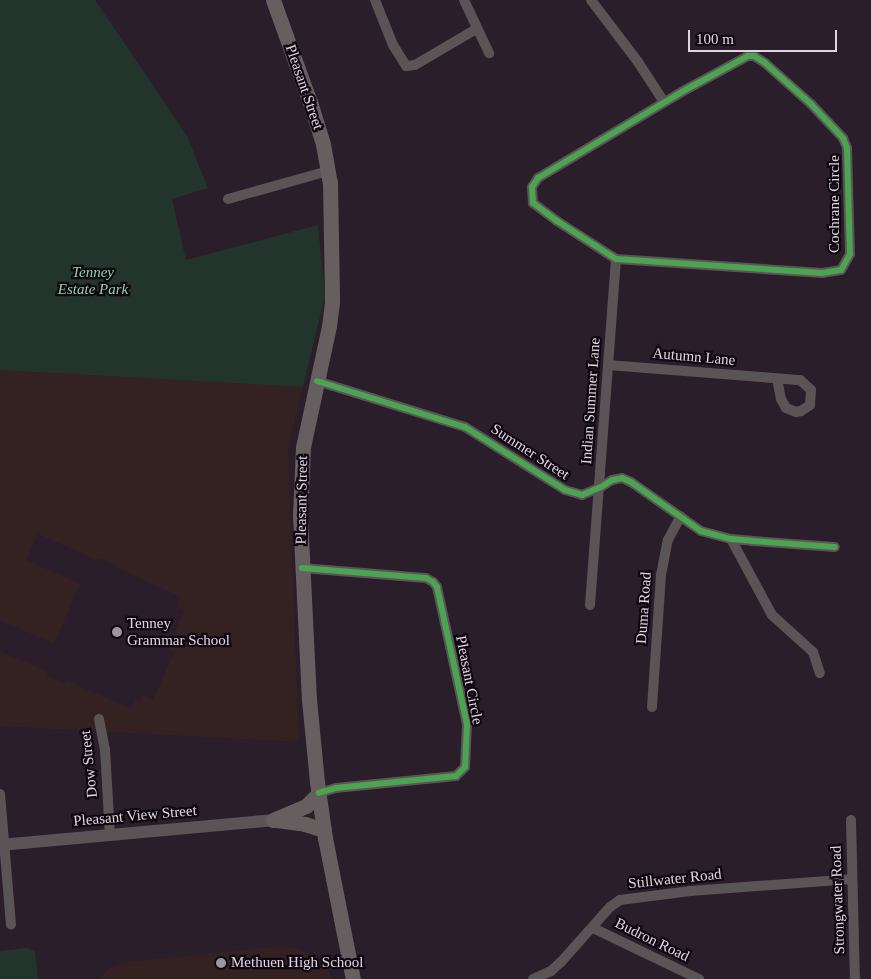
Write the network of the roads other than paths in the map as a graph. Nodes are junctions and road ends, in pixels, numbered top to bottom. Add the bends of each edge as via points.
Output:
1 (273, 0) edge
2 (375, 0) edge
3 (464, 0) edge
4 (591, 0) edge
5 (476, 29) junction
6 (489, 53) dead end
7 (664, 102) junction
8 (328, 171) junction
9 (228, 199) dead end
10 (616, 259) junction
11 (608, 364) junction
12 (776, 378) dead end
13 (317, 380) junction
14 (600, 488) junction
15 (681, 516) junction
16 (730, 539) junction
17 (835, 547) dead end
18 (302, 568) junction
19 (590, 605) dead end
20 (820, 673) dead end
21 (652, 707) dead end
22 (99, 719) dead end
23 (319, 793) junction
24 (0, 794) edge
25 (273, 820) junction
26 (851, 820) dead end
27 (324, 830) junction
28 (110, 835) junction
29 (2, 845) edge
30 (852, 879) junction
31 (11, 925) dead end
32 (593, 928) junction
33 (353, 979) edge
34 (533, 979) edge
35 (698, 979) edge
36 (855, 979) edge

1 - 8 main road, Pleasant Street via 310,102
2 - 5 street via 406,66 415,65
3 - 5 street
4 - 7 street
5 - 6 street
7 - 10 street, Cochrane Circle via 538,178 532,187 533,203
7 - 10 street, Cochrane Circle via 748,56 766,63 811,104 847,148 850,254 841,270 822,273
8 - 9 street
8 - 13 main road, Pleasant Street via 332,302
10 - 11 street, Indian Summer Lane
11 - 12 street, Autumn Lane
11 - 14 street, Indian Summer Lane
13 - 14 street, Summer Street via 465,427 566,490 582,495
13 - 18 main road, Pleasant Street via 302,460
14 - 15 street, Summer Street via 622,478
14 - 19 street, Indian Summer Lane
15 - 16 street, Summer Street via 701,531
15 - 21 street, Duma Road via 668,540 661,576
16 - 17 street, Summer Street
16 - 20 street via 772,615 813,652
18 - 23 main road, Pleasant Street
18 - 23 street, Pleasant Circle via 426,578 433,582 437,587 467,725 465,767 456,776 336,788
22 - 28 street, Dow Street via 105,749
23 - 25 main road via 306,806
23 - 27 main road, Pleasant Street
24 - 29 street
25 - 27 main road
25 - 28 street, Pleasant View Street
26 - 30 street, Strongwater Road
27 - 33 main road, Pleasant Street
28 - 29 street, Pleasant View Street
29 - 31 street
30 - 32 street, Stillwater Road via 633,897 610,906
30 - 36 street, Strongwater Road
32 - 34 street, Stillwater Road via 551,971
32 - 35 street, Budron Road

